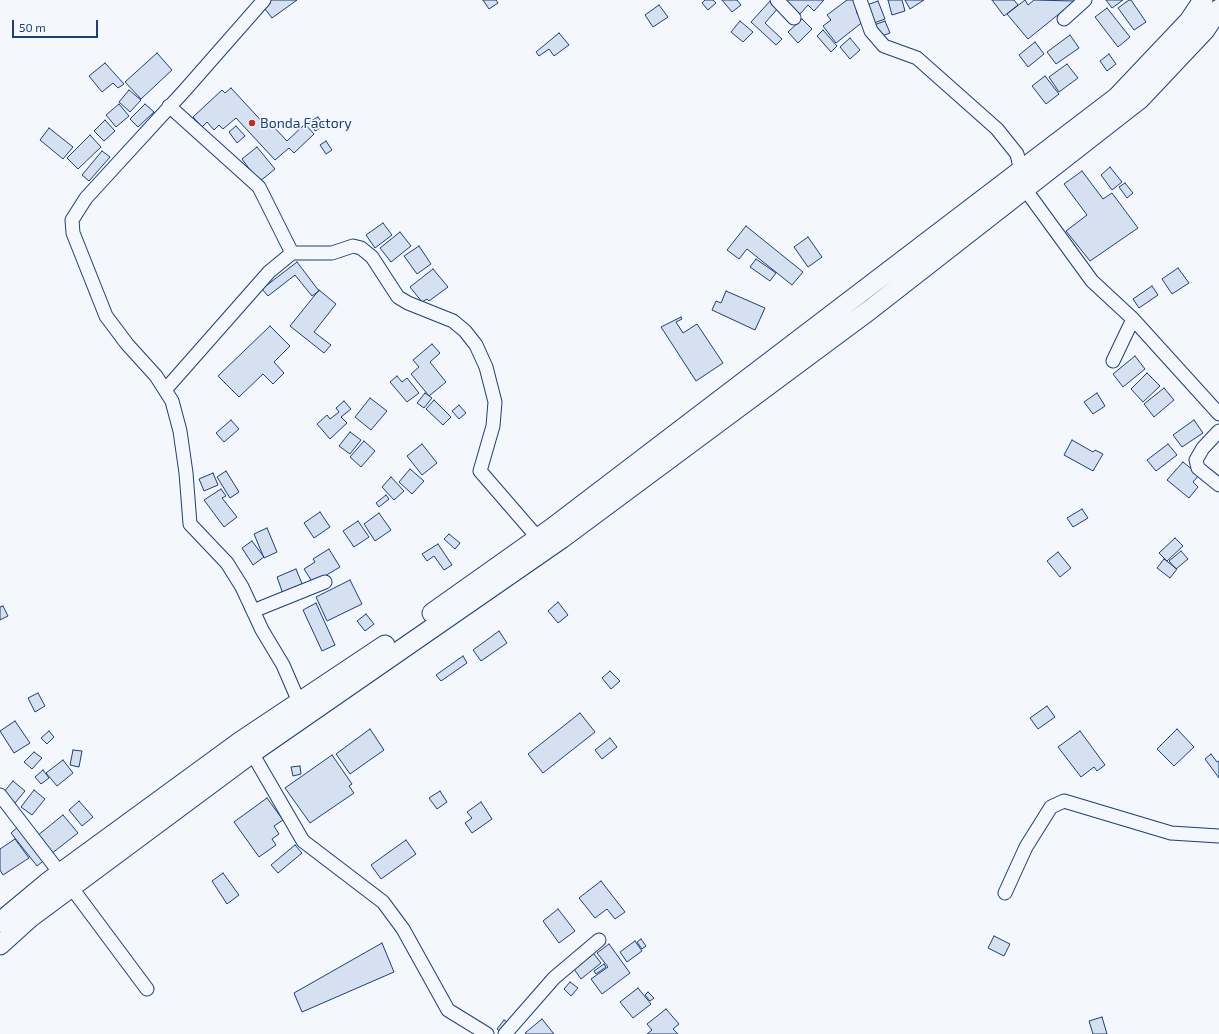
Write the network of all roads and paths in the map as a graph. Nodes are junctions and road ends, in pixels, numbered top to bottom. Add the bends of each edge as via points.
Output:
1 (264, 0) edge
2 (777, 0) edge
3 (860, 0) edge
4 (1085, 0) edge
5 (1203, 0) edge
6 (1219, 9) edge
7 (794, 18) dead end
8 (1064, 18) dead end
9 (170, 106) junction
10 (1021, 170) junction
11 (1025, 189) junction
12 (292, 253) junction
13 (1133, 319) junction
14 (1113, 361) dead end
15 (165, 390) junction
16 (1219, 414) edge
17 (1219, 431) edge
18 (1219, 485) edge
19 (538, 538) junction
20 (325, 582) dead end
21 (253, 611) junction
22 (298, 702) junction
23 (252, 753) junction
24 (0, 795) edge
25 (1219, 836) edge
26 (66, 880) junction
27 (1006, 893) dead end
28 (0, 922) edge
29 (599, 940) dead end
30 (0, 945) edge
31 (147, 989) dead end
32 (487, 1034) edge
33 (505, 1034) edge

1 - 9 street
2 - 7 street
3 - 10 street via 876,38 884,46 917,58 997,129 1017,154
4 - 8 street
5 - 10 highway via 1189,21 1117,97
6 - 11 highway via 1205,30 1140,99
9 - 12 street via 259,187
9 - 15 street via 86,198 72,220 73,233 106,316
10 - 11 street
10 - 19 highway
11 - 13 street via 1092,281
11 - 23 highway via 871,308 561,539
12 - 15 street via 269,272
12 - 19 street via 332,252 353,246 361,248 372,257 398,297 408,304 453,322 465,331 476,345 486,367 495,402 493,426 480,471
13 - 14 street
13 - 16 street
15 - 21 street via 172,401 180,431 190,524 227,563
17 - 18 street via 1196,460 1198,468
19 - 22 highway via 388,644
20 - 21 street
21 - 22 street via 283,665
22 - 26 highway via 241,740
23 - 26 highway
23 - 32 street via 303,841 383,902 403,929 448,1010
24 - 26 street
25 - 27 street via 1171,832 1064,801 1051,808 1026,847
26 - 28 highway
26 - 30 highway
26 - 31 street
29 - 33 street via 554,978

